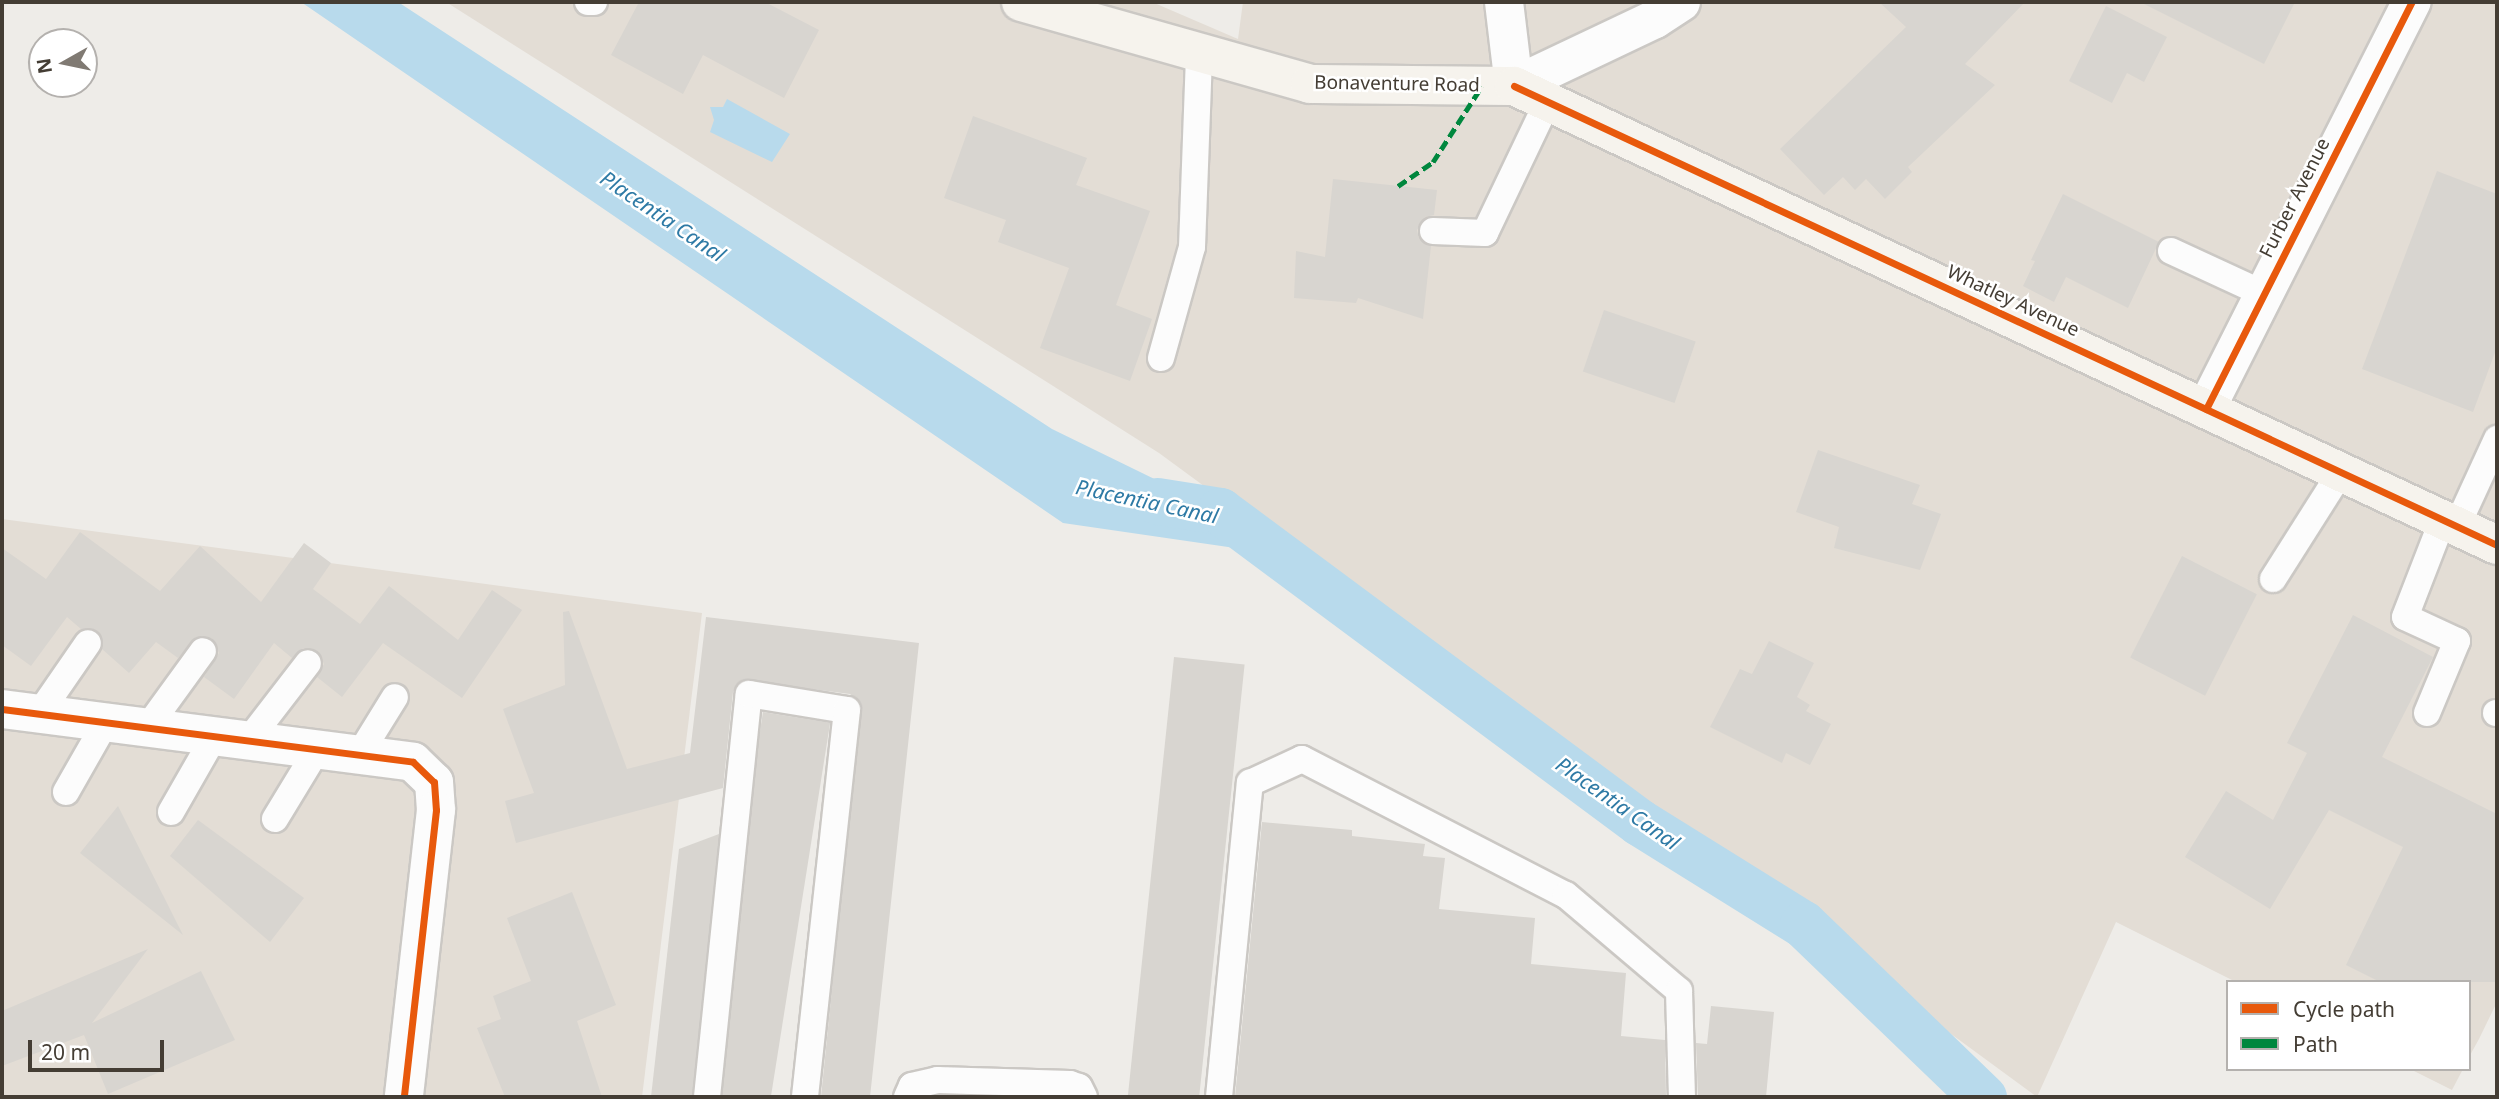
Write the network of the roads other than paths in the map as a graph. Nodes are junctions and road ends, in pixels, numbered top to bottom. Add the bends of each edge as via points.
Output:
1 (587, 2) edge
2 (594, 2) edge
3 (1021, 2) edge
4 (1504, 2) edge
5 (1681, 2) edge
6 (2412, 2) edge
7 (1199, 53) junction
8 (1514, 86) junction
9 (1548, 102) junction
10 (1433, 231) dead end
11 (2171, 251) dead end
12 (2264, 294) junction
13 (1161, 358) dead end
14 (2206, 409) junction
15 (2497, 439) edge
16 (2341, 472) junction
17 (2450, 523) junction
18 (2497, 545) edge
19 (2273, 579) dead end
20 (88, 643) dead end
21 (203, 651) dead end
22 (308, 663) dead end
23 (395, 697) dead end
24 (2, 709) edge
25 (2427, 713) dead end
26 (39, 714) junction
27 (106, 722) junction
28 (147, 728) junction
29 (231, 739) junction
30 (317, 750) junction
31 (359, 755) junction
32 (66, 792) dead end
33 (171, 812) dead end
34 (275, 819) dead end
35 (404, 1097) edge
36 (707, 1097) edge
37 (805, 1097) edge
38 (907, 1097) edge
39 (1084, 1097) edge
40 (1219, 1097) edge
41 (1682, 1097) edge

1 - 2 lane
3 - 7 street, Bonaventure Road
4 - 8 street
5 - 8 street, Bonaventure Road
6 - 12 street, Furber Avenue
7 - 8 street, Bonaventure Road via 1310,84
7 - 13 lane via 1192,247
8 - 9 street, Whatley Avenue
9 - 10 lane via 1485,233
9 - 14 street, Whatley Avenue
11 - 12 lane
12 - 14 street, Furber Avenue
14 - 16 street, Whatley Avenue
15 - 17 lane
16 - 17 street, Whatley Avenue
16 - 19 lane
17 - 18 street, Whatley Avenue
17 - 25 lane via 2405,617 2456,641
20 - 26 lane
21 - 28 lane
22 - 29 lane
23 - 31 lane
24 - 26 street
26 - 27 street
27 - 28 street
27 - 32 lane
28 - 29 street
29 - 30 street
29 - 33 lane
30 - 31 street
30 - 34 lane
31 - 35 street via 413,762 433,782 436,810
36 - 37 lane via 749,694 846,710
38 - 39 lane via 912,1086 937,1080 1070,1084 1079,1087
40 - 41 lane via 1250,783 1302,759 1566,895 1679,991

